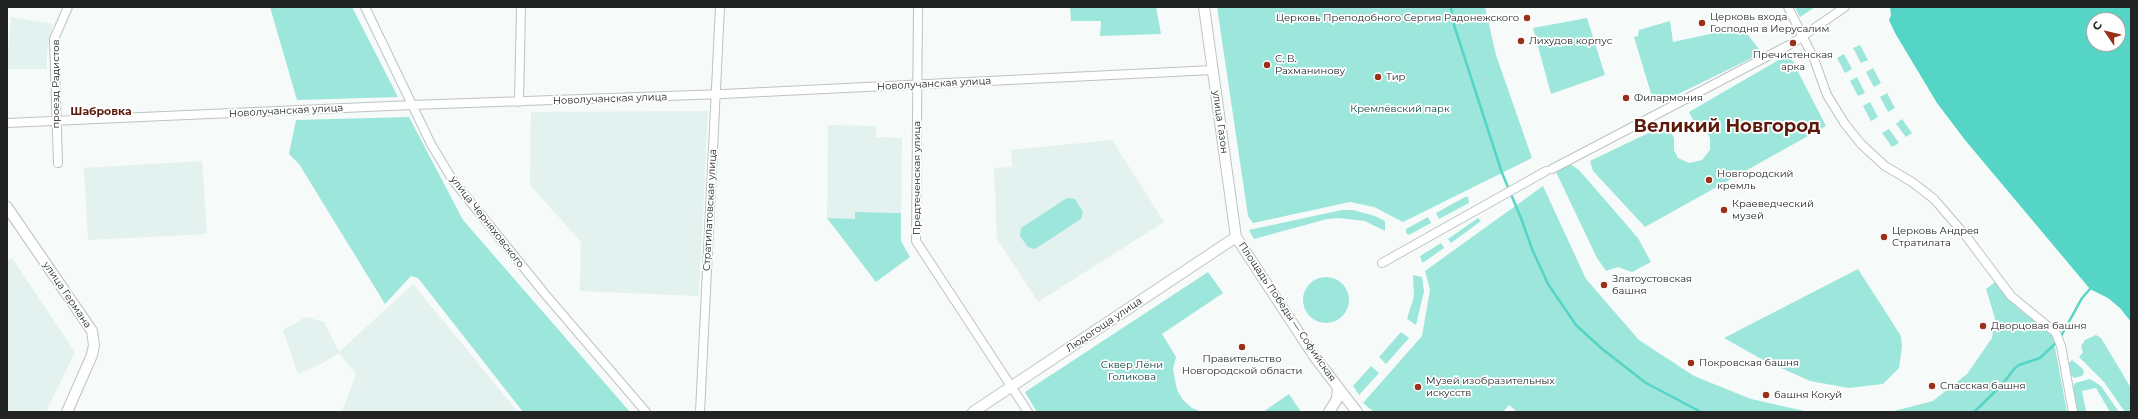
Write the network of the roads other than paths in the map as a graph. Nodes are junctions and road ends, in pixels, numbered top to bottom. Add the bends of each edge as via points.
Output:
1 (68, 7) edge
2 (365, 7) edge
3 (521, 7) edge
4 (720, 7) edge
5 (918, 7) edge
6 (1204, 7) edge
7 (1788, 7) edge
8 (1845, 7) edge
9 (1803, 36) junction
10 (1213, 70) junction
11 (917, 85) junction
12 (716, 95) junction
13 (519, 102) junction
14 (412, 105) junction
15 (56, 120) junction
16 (7, 123) edge
17 (58, 163) dead end
18 (7, 207) edge
19 (1236, 237) junction
20 (1382, 263) dead end
21 (1011, 386) junction
22 (1338, 387) junction
23 (67, 412) edge
24 (646, 412) edge
25 (700, 412) edge
26 (973, 412) edge
27 (1028, 412) edge
28 (1329, 412) edge
29 (1345, 412) edge
30 (1352, 412) edge
31 (1357, 412) edge
32 (2073, 412) edge

1 - 15 street, проезд Радистов via 54,39
2 - 14 street, улица Черняховского
3 - 13 street
4 - 12 street, Стратилатовская улица
5 - 11 street, Предтеченская улица
6 - 10 main road, улица Газон
7 - 9 street
8 - 9 street
9 - 20 street via 1529,180
9 - 32 street via 1827,95 1861,144 1885,166 1934,199 1966,236 2011,296 2052,329 2060,342
10 - 11 street, Новолучанская улица
10 - 19 main road, улица Газон
11 - 12 street, Новолучанская улица
11 - 21 street, Предтеченская улица via 916,241
12 - 13 street, Новолучанская улица
12 - 25 street, Стратилатовская улица
13 - 14 street, Новолучанская улица
14 - 15 street, Новолучанская улица
14 - 24 street, улица Черняховского via 452,179
15 - 16 street, Новолучанская улица
15 - 17 street, проезд Радистов
18 - 23 main road, улица Германа via 92,331 92,354
19 - 21 main road, Людогоща улица
19 - 22 main road, Площадь Победы — Софийская via 1303,340
21 - 26 main road, Людогоща улица
21 - 27 street, Предтеченская улица
22 - 28 main road via 1337,399
22 - 31 main road, Площадь Победы — Софийская
29 - 30 main road

